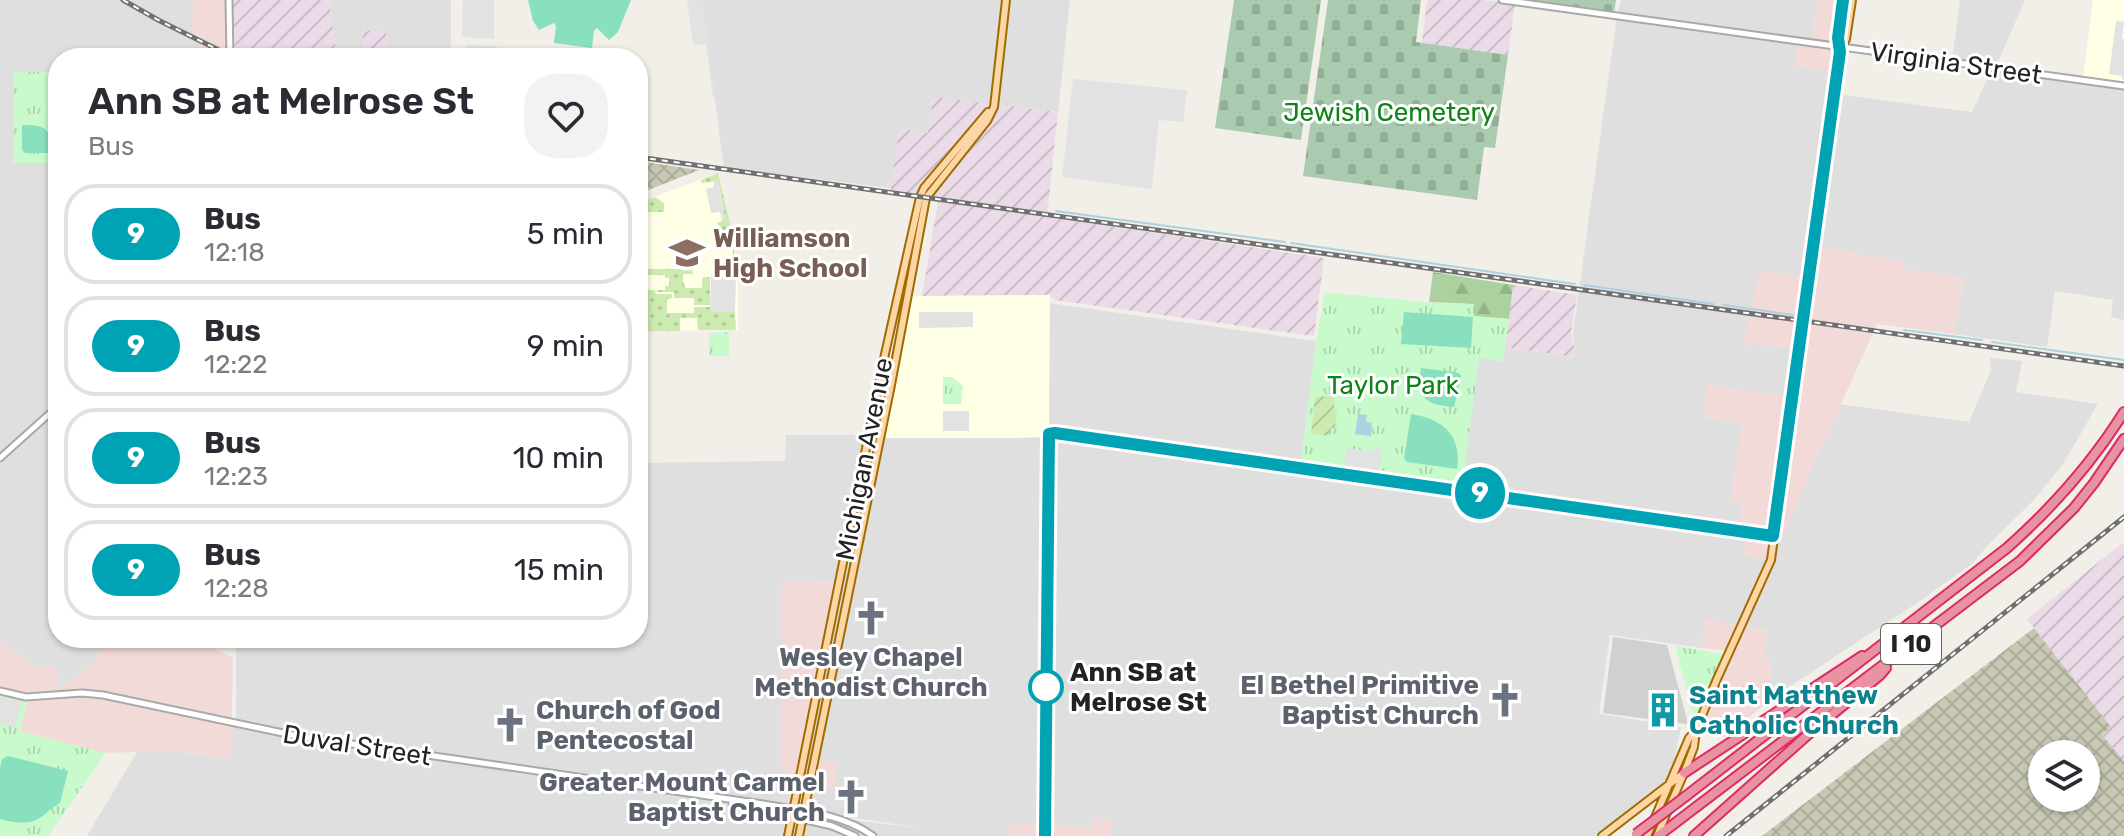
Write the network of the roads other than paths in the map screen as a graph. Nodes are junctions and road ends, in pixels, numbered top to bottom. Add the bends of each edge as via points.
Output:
1 (229, 0) edge
2 (1006, 0) edge
3 (1502, 0) edge
4 (1843, 0) edge
5 (1852, 0) edge
6 (230, 48) edge
7 (1841, 48) junction
8 (2124, 86) edge
9 (994, 107) junction
10 (2124, 412) edge
11 (48, 415) edge
12 (2124, 439) edge
13 (0, 458) edge
14 (1884, 644) junction
15 (1893, 658) junction
16 (0, 691) edge
17 (1696, 730) junction
18 (809, 735) junction
19 (818, 738) junction
20 (1684, 773) junction
21 (1670, 784) junction
22 (715, 798) junction
23 (794, 809) junction
24 (804, 811) junction
25 (792, 818) junction
26 (802, 820) junction
27 (1634, 835) edge
28 (788, 836) edge
29 (799, 836) edge
30 (855, 836) edge
31 (873, 836) edge
32 (1602, 836) edge
33 (1647, 836) edge
34 (1657, 836) edge
35 (1694, 836) edge

1 - 6 street
2 - 9 main road, Michigan Avenue
3 - 7 street, Virginia Street
4 - 7 main road
5 - 7 main road
7 - 8 street, Virginia Street
7 - 17 main road via 1771,560
9 - 18 main road, Michigan Avenue via 920,197
9 - 19 main road, Michigan Avenue via 926,198
10 - 14 highway, I 10 via 2050,508
11 - 13 street
12 - 15 highway, I 10 via 2074,508 2030,552
14 - 20 highway
14 - 27 highway, I 10, bridge
15 - 34 highway, I 10
15 - 35 highway via 1880,675
16 - 22 street, Duval Street via 29,697 103,695 297,736
17 - 20 main road
17 - 21 main road
18 - 19 main road
18 - 23 main road, Michigan Avenue
19 - 24 main road, Michigan Avenue
20 - 21 main road
20 - 34 main road
21 - 32 main road
21 - 33 main road
22 - 23 street, Duval Street
22 - 25 street, Duval Street
23 - 24 street, Duval Street
23 - 25 main road, Michigan Avenue
24 - 26 main road, Michigan Avenue
24 - 31 street, Duval Street via 850,822
25 - 26 street, Duval Street
25 - 28 main road, Michigan Avenue
26 - 29 main road, Michigan Avenue
26 - 30 street, Duval Street

